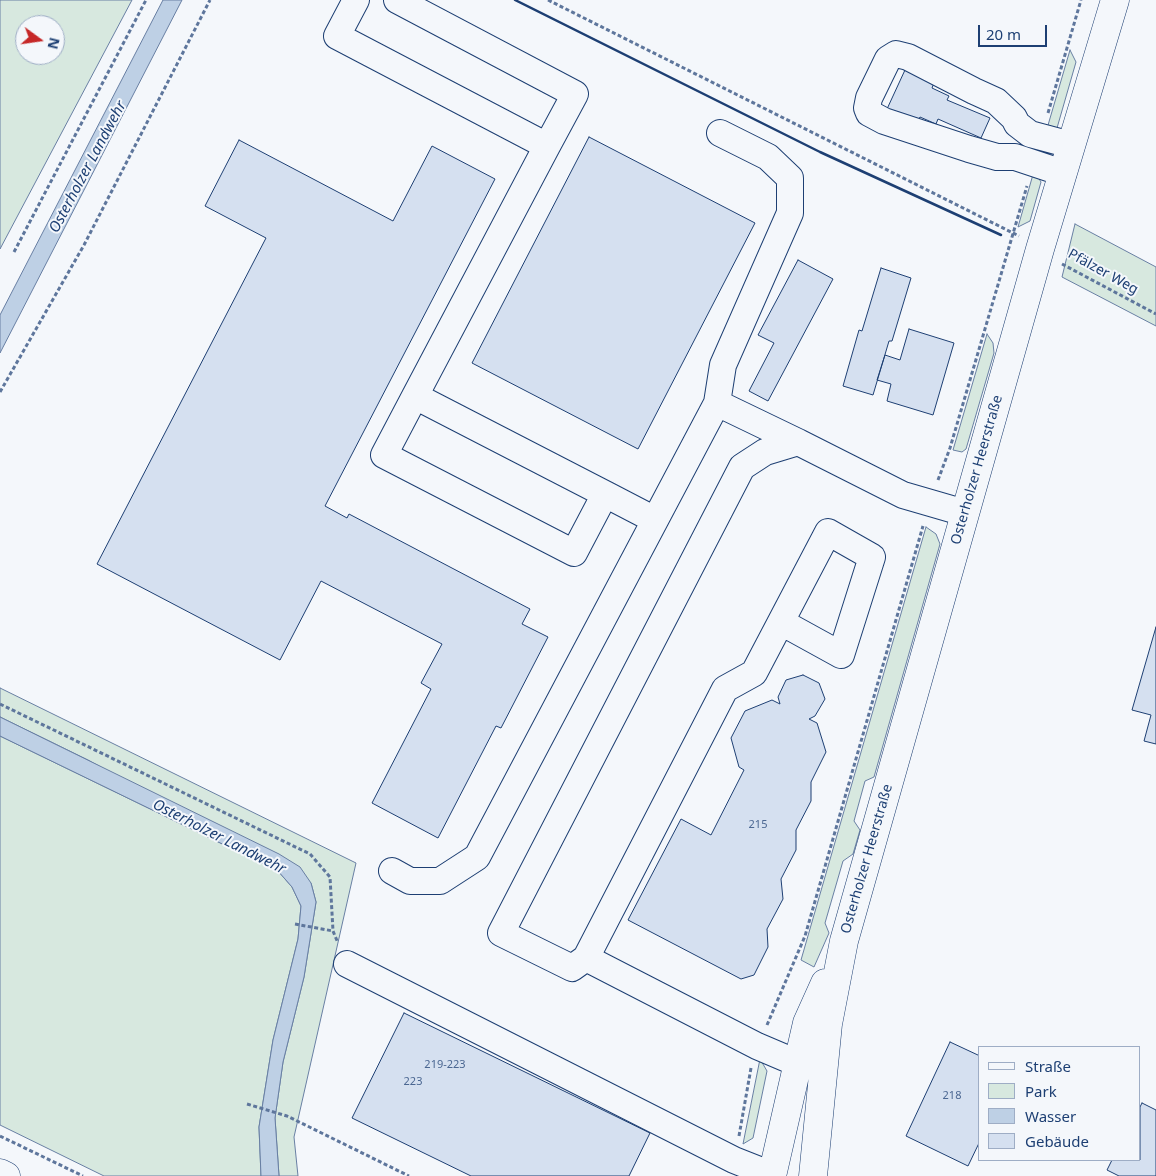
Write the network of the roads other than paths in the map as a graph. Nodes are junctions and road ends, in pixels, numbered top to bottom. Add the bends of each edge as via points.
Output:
1 (356, 0) edge
2 (397, 0) edge
3 (1115, 0) edge
4 (720, 133) dead end
5 (1071, 145) junction
6 (547, 146) junction
7 (1063, 173) junction
8 (415, 396) junction
9 (717, 403) junction
10 (798, 442) junction
11 (605, 494) junction
12 (965, 513) junction
13 (655, 520) junction
14 (781, 622) dead end
15 (392, 871) dead end
16 (844, 941) junction
17 (586, 958) junction
18 (347, 964) road end
19 (798, 1063) junction
20 (0, 1173) edge
21 (6, 1176) edge
22 (772, 1176) edge
23 (813, 1176) edge

1 - 6 lane via 338,36
2 - 6 lane via 575,94
3 - 5 main road, Osterholzer Heerstraße
4 - 9 lane via 768,157 790,178 790,213 722,365
5 - 7 main road, Osterholzer Heerstraße
5 - 7 lane via 1030,134 996,101 908,56 896,54 888,59 868,98 868,113 884,121 979,152 1015,157
6 - 8 lane
7 - 12 main road, Osterholzer Heerstraße
8 - 11 lane
8 - 11 lane via 384,455 574,554
9 - 10 lane
9 - 13 lane
10 - 12 lane via 903,495
10 - 17 lane via 765,452 742,467 501,933 572,968
11 - 13 lane
12 - 16 main road, Osterholzer Heerstraße
13 - 15 lane via 477,857 440,881 410,880
14 - 17 lane via 754,673 725,689
16 - 19 main road, Osterholzer Heerstraße via 807,1023
16 - 23 main road, Osterholzer Heerstraße via 828,1024
17 - 19 lane via 758,1046
18 - 22 lane via 734,1160
19 - 22 main road, Osterholzer Heerstraße
20 - 21 main road

